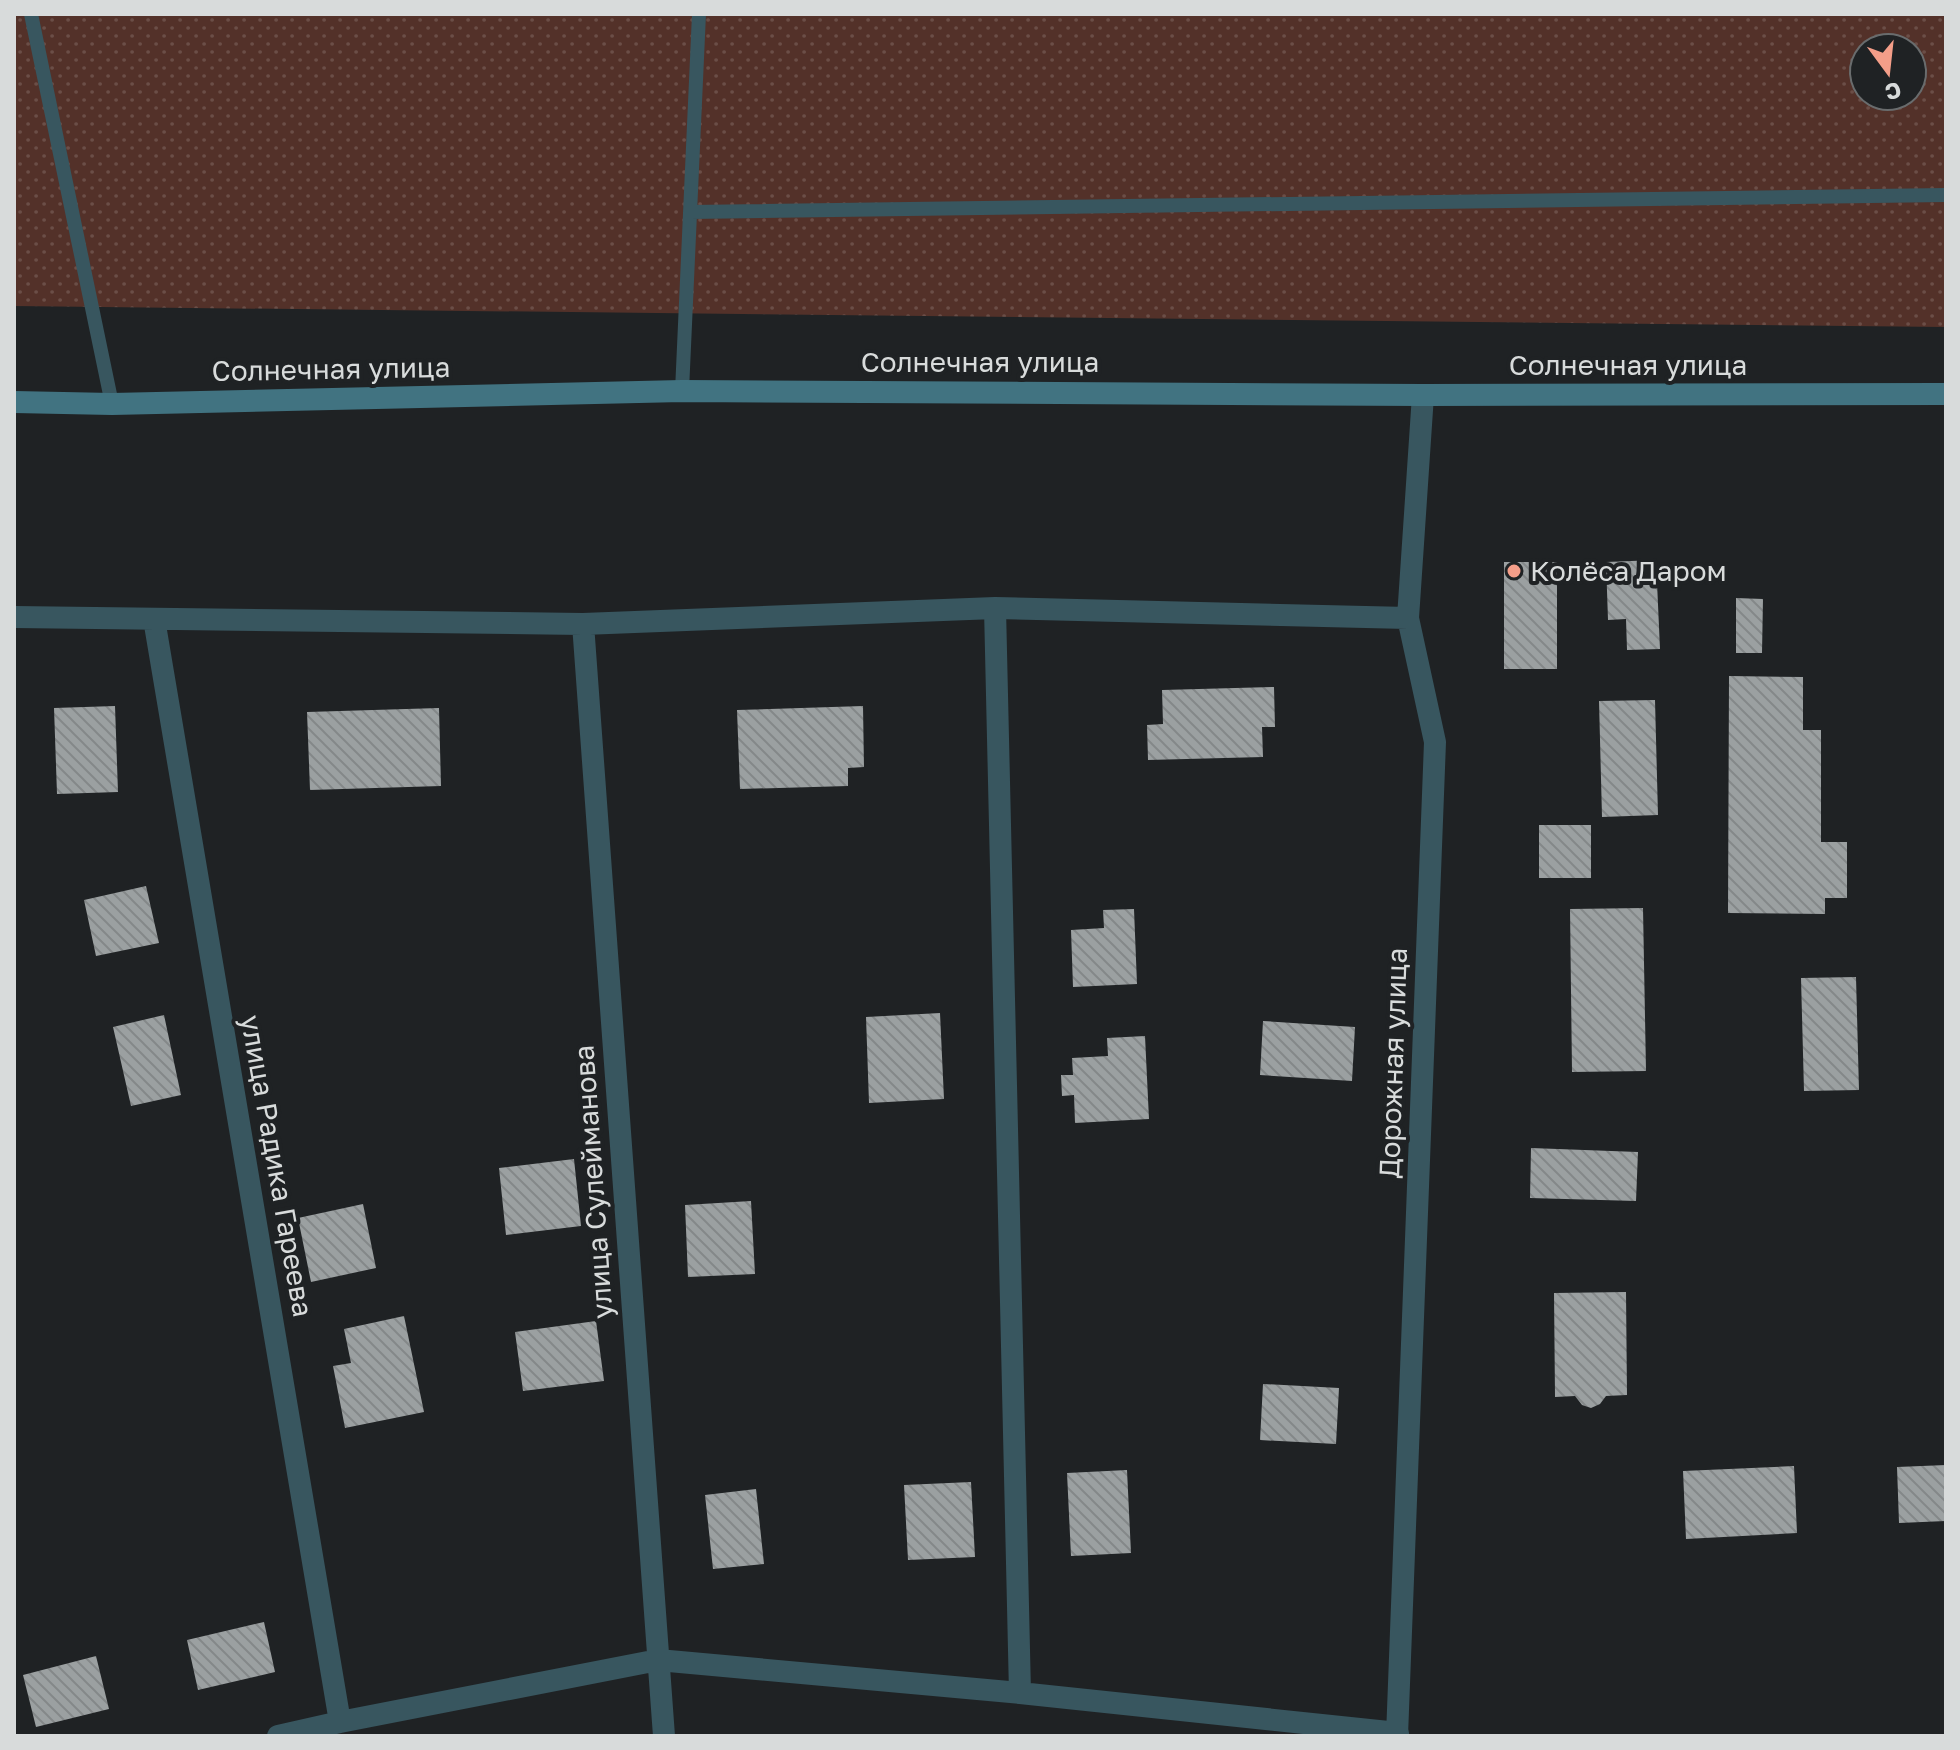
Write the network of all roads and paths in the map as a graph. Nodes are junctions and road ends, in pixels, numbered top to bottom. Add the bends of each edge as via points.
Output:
1 (31, 14) edge
2 (699, 14) edge
3 (1946, 195) edge
4 (690, 212) junction
5 (682, 391) junction
6 (1946, 394) edge
7 (1423, 395) junction
8 (14, 402) edge
9 (112, 404) junction
10 (995, 608) junction
11 (14, 617) edge
12 (1408, 618) junction
13 (154, 619) junction
14 (583, 624) junction
15 (658, 1660) junction
16 (1020, 1693) junction
17 (340, 1722) junction
18 (1398, 1735) edge
19 (278, 1736) edge
20 (664, 1736) edge

1 - 9 lane
2 - 4 lane
3 - 4 lane
4 - 5 lane
5 - 7 main road, Солнечная улица
5 - 9 main road, Солнечная улица
6 - 7 main road, Солнечная улица
7 - 12 street, Дорожная улица
8 - 9 main road, Солнечная улица
10 - 12 street
10 - 14 street
10 - 16 street
11 - 13 street
12 - 18 street, Дорожная улица via 1435,742
13 - 14 street
13 - 17 street, улица Радика Гареева
14 - 15 street, улица Сулейманова
15 - 16 street
15 - 17 street
15 - 20 street, улица Сулейманова
16 - 18 street
17 - 19 street

